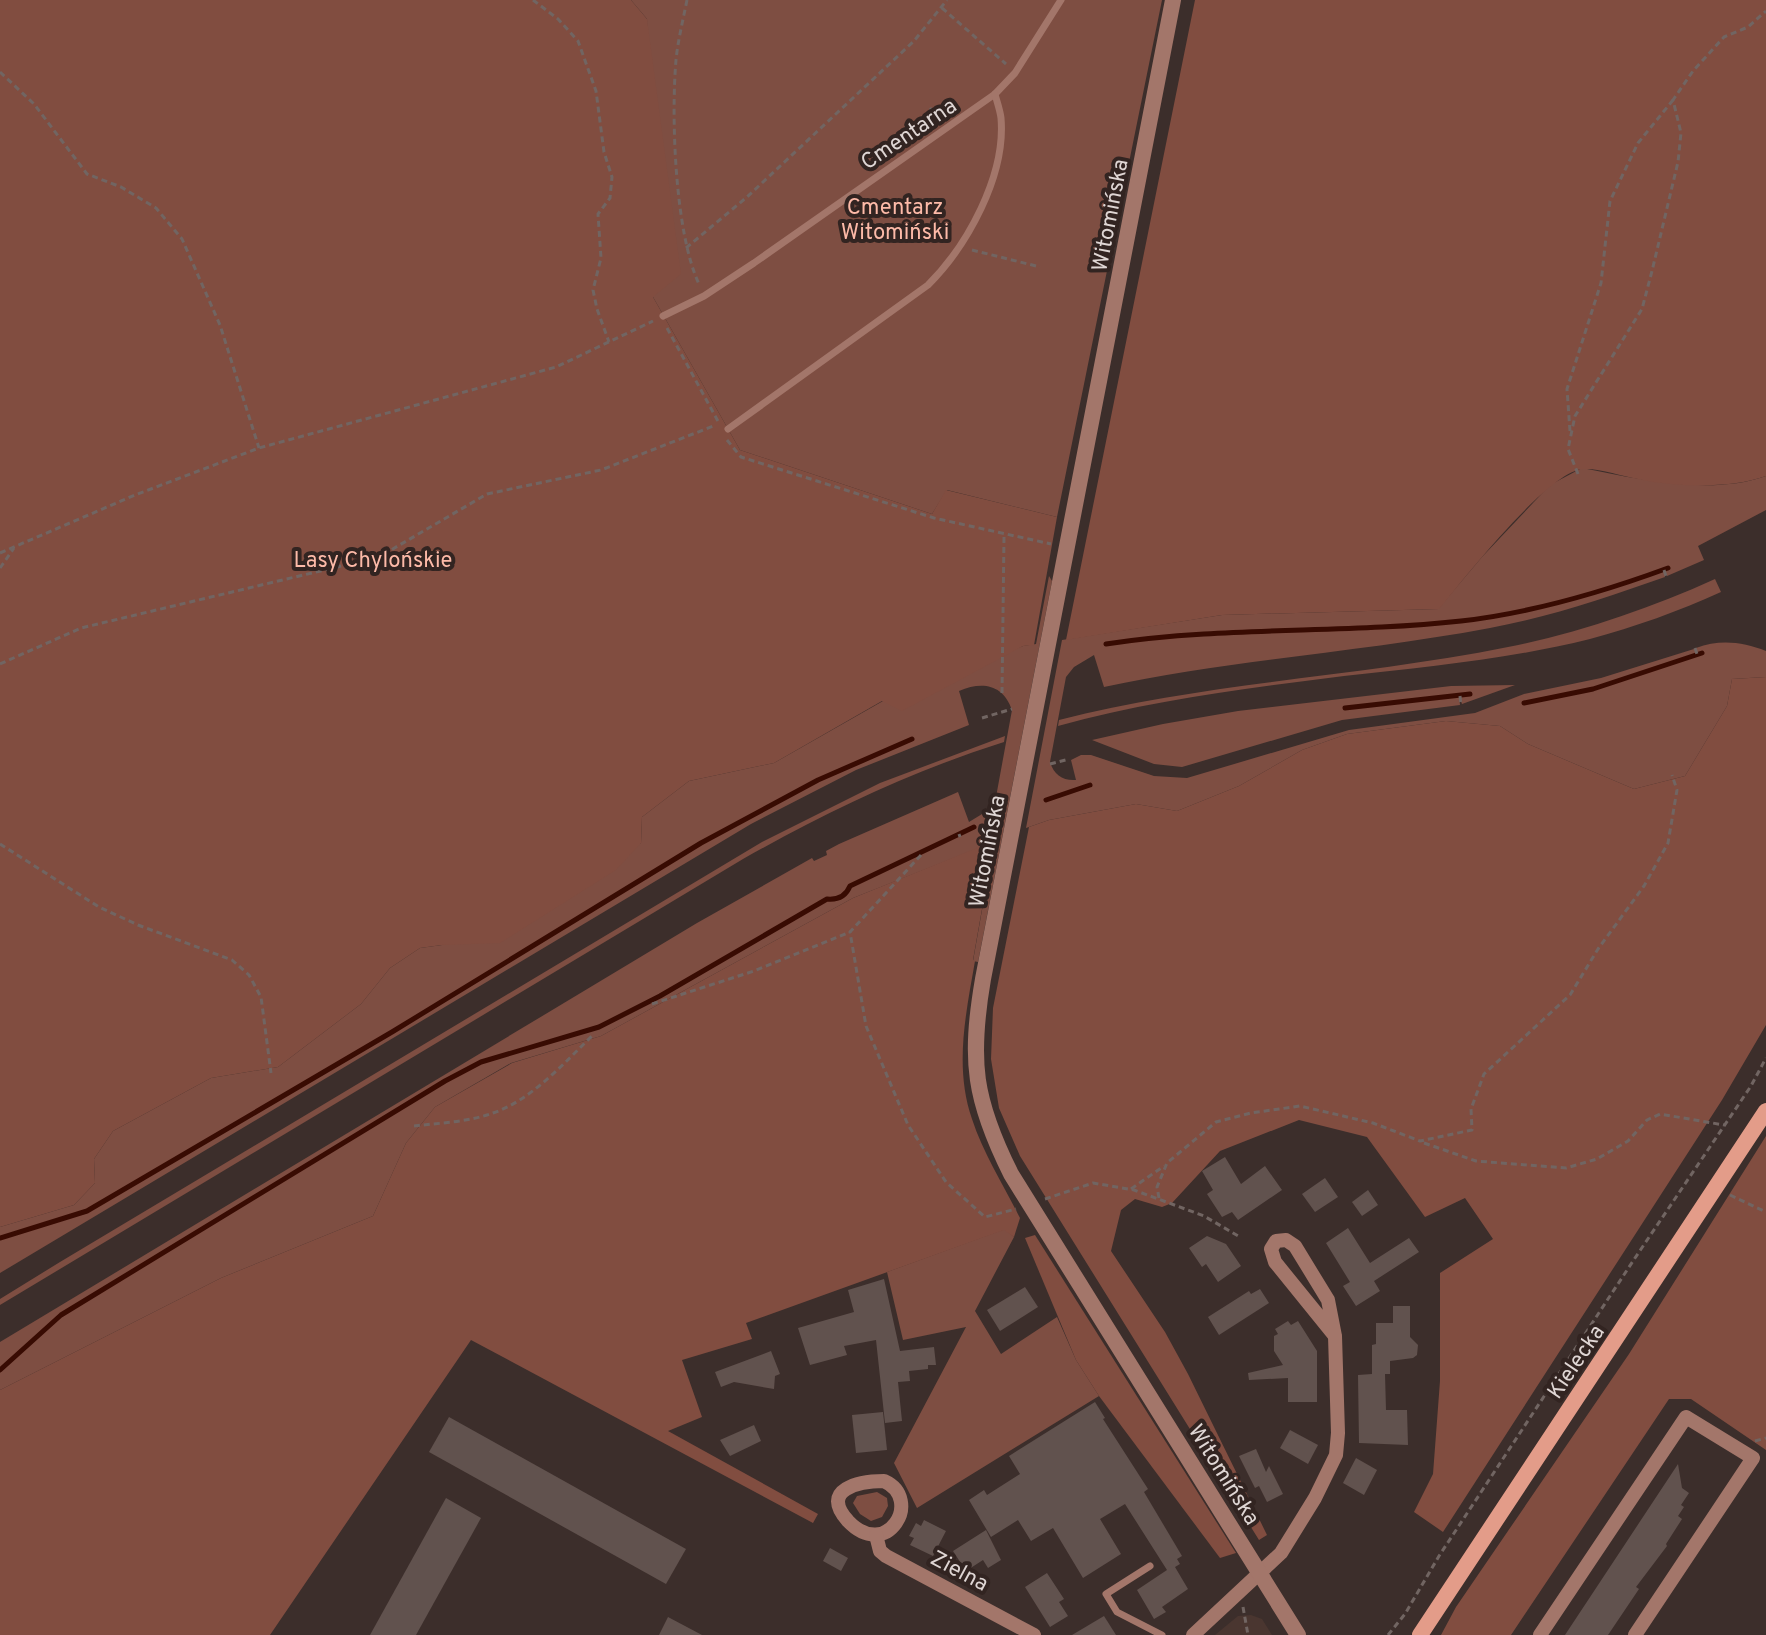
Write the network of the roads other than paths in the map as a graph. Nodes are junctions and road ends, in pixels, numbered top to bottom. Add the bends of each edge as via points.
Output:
1 (1061, 0) edge
2 (1173, 0) edge
3 (995, 94) junction
4 (663, 316) dead end
5 (725, 429) road end
6 (1766, 1111) edge
7 (1335, 1336) junction
8 (876, 1535) junction
9 (1150, 1566) dead end
10 (1261, 1572) junction
11 (1034, 1635) edge
12 (1162, 1635) edge
13 (1193, 1635) edge
14 (1298, 1635) edge
15 (1420, 1635) edge
16 (1540, 1635) edge
17 (1635, 1635) edge

1 - 3 lane, Cmentarna via 1015,73
2 - 10 street, Witomińska via 974,1040 987,1121 1011,1174
3 - 4 lane, Cmentarna via 704,296
3 - 5 lane via 1001,119 997,159 961,247 928,285
6 - 15 main road, Kielecka
7 - 7 street via 1328,1300 1314,1275 1295,1246 1276,1241 1271,1249 1275,1262
7 - 10 street via 1336,1455 1281,1553
8 - 8 street, Zielna via 854,1526 842,1512 839,1502 849,1485 884,1481 898,1490 902,1501 894,1527
8 - 11 street, Zielna via 886,1556
9 - 12 lane via 1106,1594 1117,1612
10 - 13 street
10 - 14 street, Witomińska
16 - 17 street via 1686,1417 1753,1458

